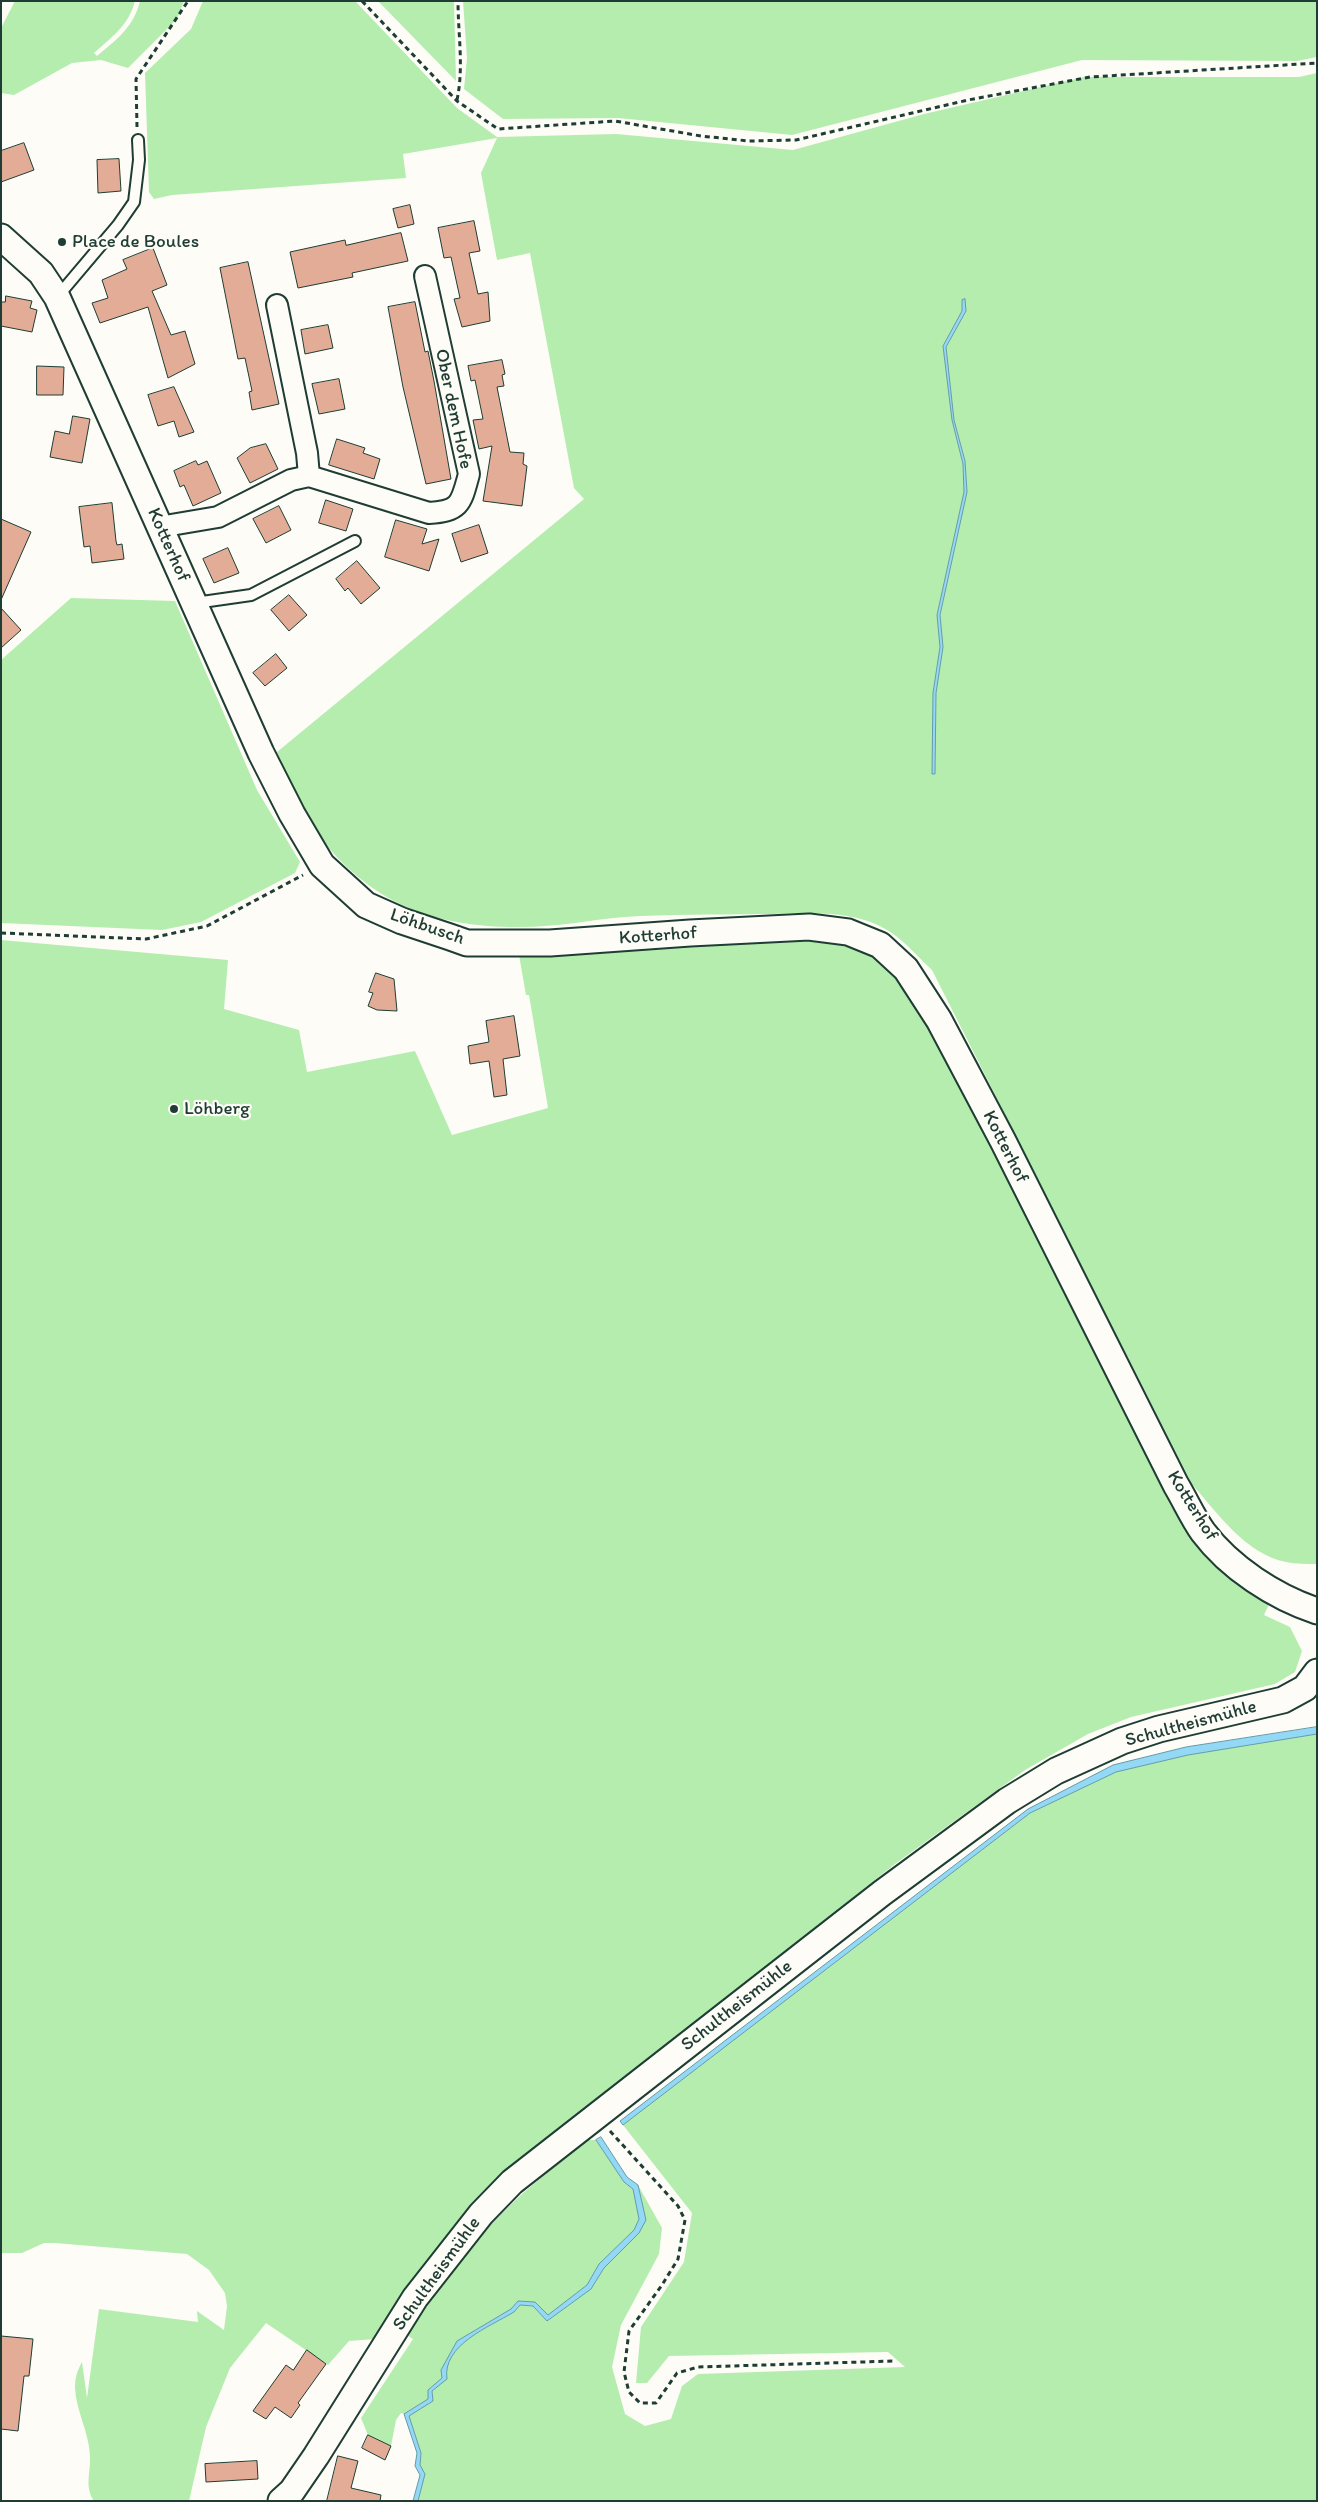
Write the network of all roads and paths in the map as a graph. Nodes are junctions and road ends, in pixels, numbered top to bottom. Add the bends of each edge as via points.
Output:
1 (188, 1) edge
2 (362, 1) edge
3 (458, 1) edge
4 (1317, 63) edge
5 (457, 101) junction
6 (138, 140) joint
7 (1, 237) edge
8 (425, 276) dead end
9 (57, 297) junction
10 (277, 305) dead end
11 (309, 476) junction
12 (159, 527) junction
13 (355, 541) dead end
14 (194, 603) junction
15 (322, 865) junction
16 (1, 933) edge
17 (550, 944) joint
18 (1317, 1611) edge
19 (1317, 1672) edge
20 (596, 2116) junction
21 (894, 2361) dead end
22 (281, 2501) edge

1 - 6 path via 136,79
2 - 5 path
3 - 5 path via 461,81
4 - 5 path via 1090,77 968,100 796,140 749,141 701,136 616,121 498,129
6 - 9 lane via 134,202
7 - 9 street, Kotterhof via 41,274
8 - 11 street, Ober dem Hofe via 469,474 463,498 448,512 429,513
9 - 12 street, Kotterhof
10 - 11 street
11 - 12 street via 291,480 218,517
12 - 14 street, Kotterhof
13 - 14 lane via 251,595
14 - 15 street, Kotterhof via 261,752
15 - 16 path via 207,926 146,939
15 - 17 street, Löhbusch via 366,905 402,922 467,943
17 - 18 street, Kotterhof via 809,927 848,932 880,945 906,969 938,1020 1203,1532 1230,1561 1275,1594
19 - 20 street, Schultheismühle via 1305,1688 1284,1700 1122,1740 1048,1776 1007,1801 882,1893
20 - 21 path via 678,2206 685,2220 678,2259 629,2331 624,2372 629,2392 640,2404 656,2403 677,2374 698,2367
20 - 22 street, Schultheismühle via 512,2182 481,2214 415,2298 316,2456 292,2491

